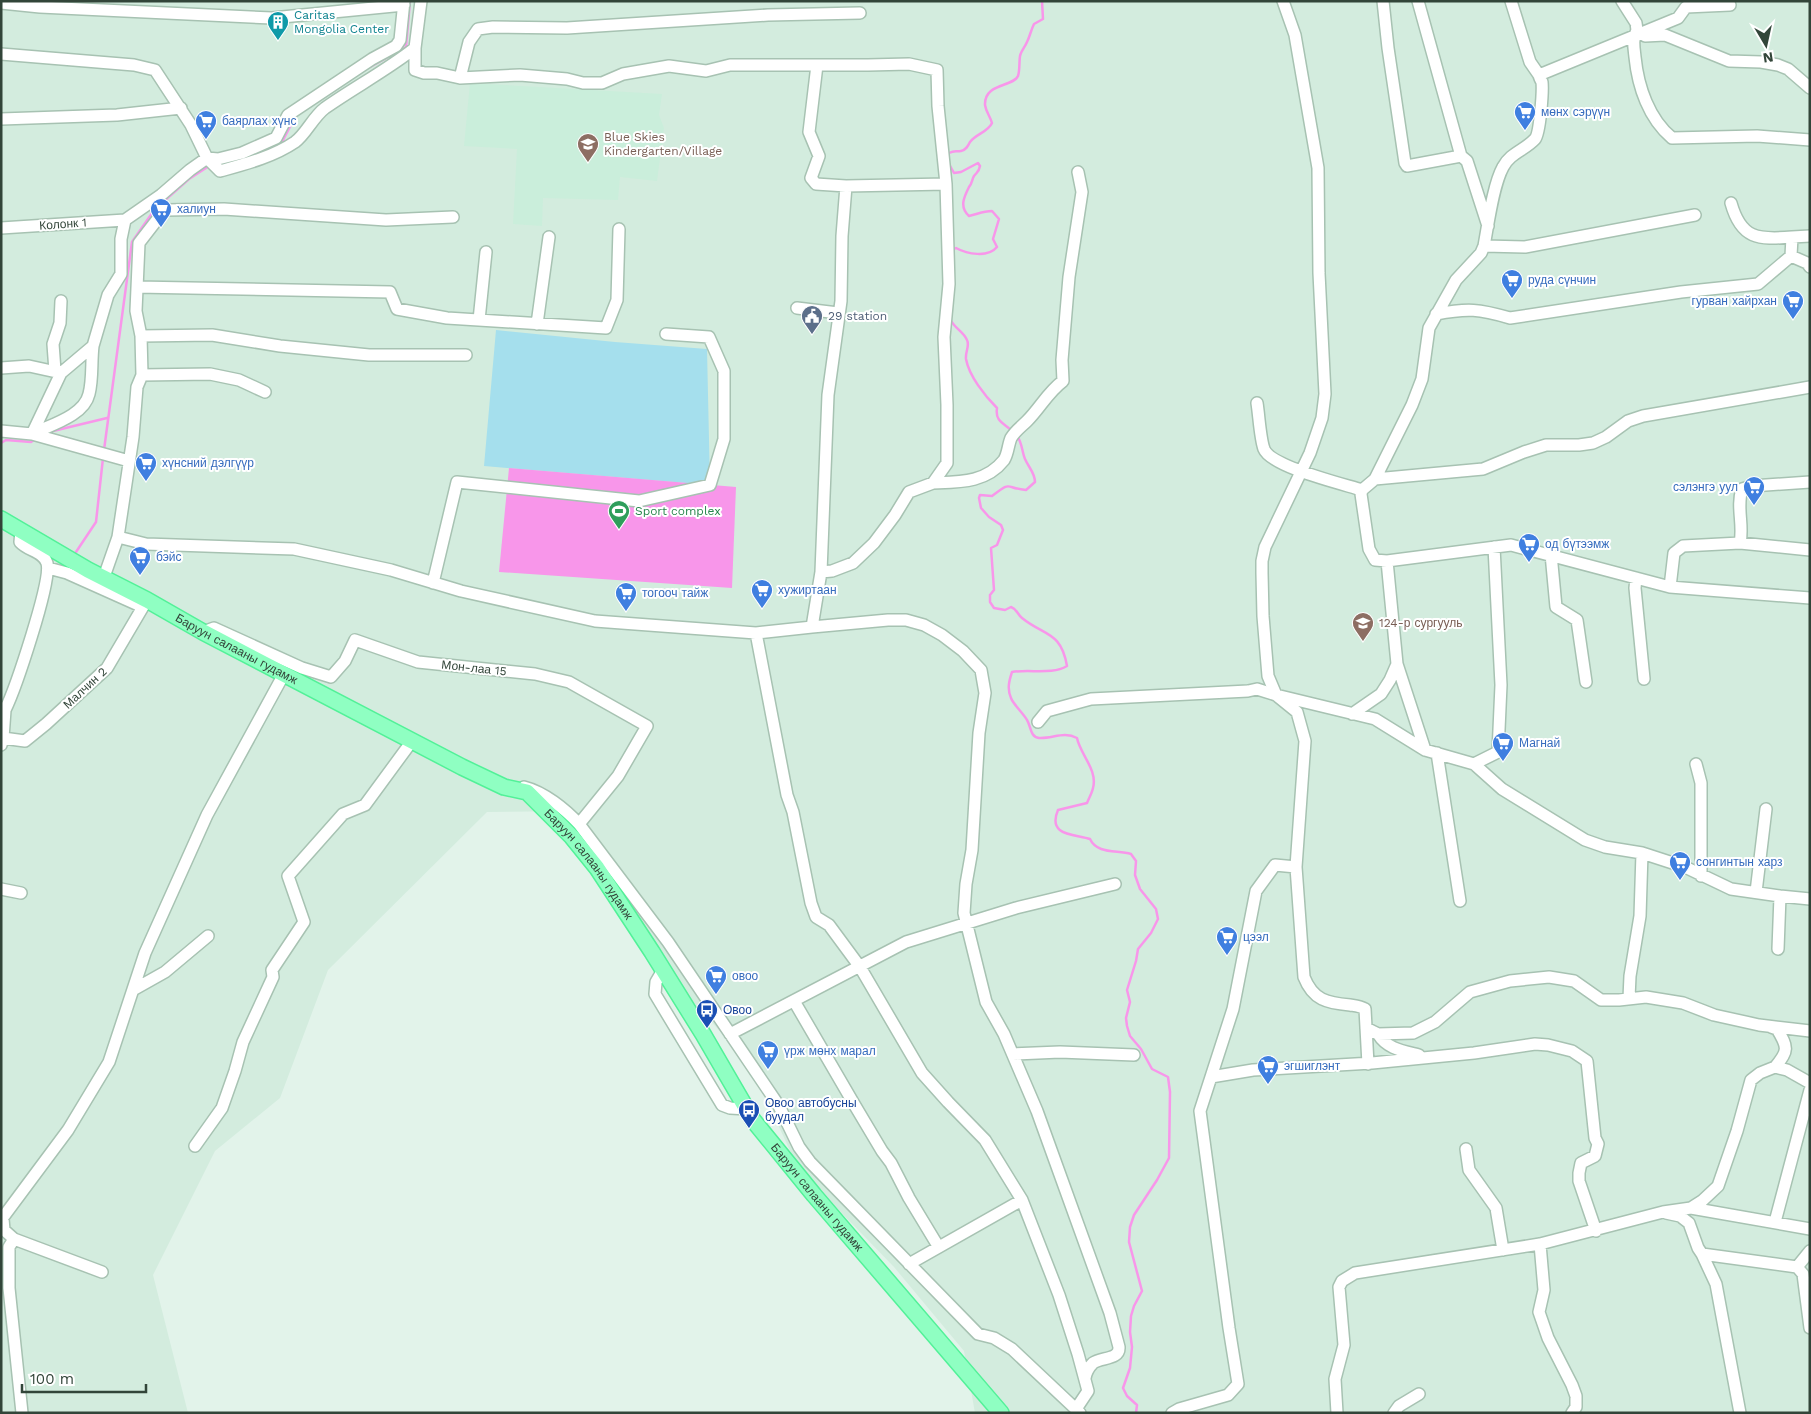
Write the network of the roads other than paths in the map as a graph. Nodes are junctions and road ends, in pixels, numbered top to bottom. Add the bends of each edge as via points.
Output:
1 (421, 1) edge
2 (1283, 1) edge
3 (1383, 1) edge
4 (1418, 1) edge
5 (1511, 1) edge
6 (1622, 1) edge
7 (1, 3) edge
8 (404, 3) edge
9 (1730, 5) dead end
10 (860, 13) dead end
11 (1633, 38) junction
12 (415, 48) junction
13 (1, 54) edge
14 (816, 65) junction
15 (1538, 75) junction
16 (460, 78) junction
17 (1810, 88) edge
18 (181, 108) junction
19 (1, 119) edge
20 (1810, 140) edge
21 (1461, 156) junction
22 (212, 163) junction
23 (1078, 172) dead end
24 (946, 184) junction
25 (846, 186) junction
26 (1731, 203) dead end
27 (1695, 215) dead end
28 (452, 217) dead end
29 (125, 220) junction
30 (1488, 227) junction
31 (1, 228) edge
32 (619, 229) dead end
33 (1810, 236) edge
34 (549, 237) dead end
35 (1792, 237) junction
36 (1484, 246) junction
37 (486, 252) dead end
38 (1791, 256) junction
39 (1810, 266) edge
40 (137, 287) junction
41 (61, 301) dead end
42 (797, 308) dead end
43 (838, 313) junction
44 (1436, 314) junction
45 (479, 320) junction
46 (537, 324) junction
47 (666, 334) dead end
48 (141, 336) junction
49 (93, 346) junction
50 (466, 355) dead end
51 (1, 368) edge
52 (58, 372) junction
53 (142, 375) junction
54 (1810, 387) edge
55 (265, 392) dead end
56 (1257, 403) dead end
57 (1, 431) edge
58 (32, 434) junction
59 (129, 461) junction
60 (1301, 472) junction
61 (1375, 479) junction
62 (1810, 482) edge
63 (933, 483) junction
64 (1362, 490) junction
65 (1, 519) edge
66 (21, 532) junction
67 (118, 537) junction
68 (1740, 543) junction
69 (1494, 547) junction
70 (1810, 550) edge
71 (1550, 554) junction
72 (1387, 560) junction
73 (48, 568) junction
74 (821, 572) junction
75 (104, 578) junction
76 (1636, 578) junction
77 (433, 583) junction
78 (1670, 586) junction
79 (1810, 598) edge
80 (145, 603) junction
81 (812, 627) junction
82 (203, 632) junction
83 (756, 632) junction
84 (1397, 664) junction
85 (284, 674) junction
86 (1644, 679) dead end
87 (1586, 682) dead end
88 (1276, 695) junction
89 (3, 709) edge
90 (1352, 714) junction
91 (1038, 722) dead end
92 (412, 740) junction
93 (2, 742) edge
94 (1425, 750) junction
95 (1437, 753) junction
96 (1474, 764) junction
97 (1696, 764) dead end
98 (483, 777) junction
99 (1766, 809) dead end
100 (579, 824) junction
101 (1642, 853) junction
102 (1296, 867) junction
103 (1701, 876) junction
104 (1115, 884) dead end
105 (1, 889) edge
106 (1756, 892) junction
107 (21, 893) dead end
108 (1780, 896) junction
109 (1810, 899) edge
110 (1460, 901) dead end
111 (967, 922) junction
112 (208, 936) dead end
113 (1778, 949) dead end
114 (860, 967) junction
115 (663, 970) junction
116 (133, 990) junction
117 (1629, 998) junction
118 (794, 1001) junction
119 (1759, 1024) junction
120 (1366, 1028) junction
121 (1810, 1031) edge
122 (703, 1034) junction
123 (730, 1034) junction
124 (1378, 1034) junction
125 (685, 1044) junction
126 (1013, 1054) junction
127 (1134, 1055) dead end
128 (1425, 1057) junction
129 (1368, 1064) junction
130 (1775, 1067) junction
131 (1211, 1077) junction
132 (1810, 1083) edge
133 (1810, 1090) edge
134 (747, 1109) junction
135 (195, 1146) dead end
136 (1466, 1149) dead end
137 (1022, 1200) junction
138 (1691, 1208) junction
139 (1663, 1212) junction
140 (2, 1220) edge
141 (1775, 1222) junction
142 (1810, 1229) edge
143 (1596, 1231) junction
144 (14, 1239) junction
145 (1540, 1244) junction
146 (938, 1246) junction
147 (1503, 1250) junction
148 (1810, 1250) edge
149 (1702, 1254) junction
150 (909, 1264) junction
151 (1796, 1268) junction
152 (102, 1272) dead end
153 (5, 1288) edge
154 (1810, 1328) edge
155 (1085, 1378) junction
156 (1419, 1394) dead end
157 (1078, 1411) edge
158 (1576, 1411) edge
159 (22, 1413) edge
160 (1001, 1413) edge
161 (1172, 1413) edge
162 (1337, 1413) edge
163 (1394, 1413) edge
164 (1740, 1413) edge

1 - 12 street
2 - 60 street via 1295,34 1318,168 1318,273 1325,394 1322,418
3 - 21 street via 1405,163 1407,166
4 - 21 street
5 - 15 street via 1530,62
6 - 11 street via 1636,22
7 - 8 street via 272,18
8 - 22 street via 400,40 396,46 288,115 276,138
9 - 11 street via 1686,7 1678,18
10 - 16 street via 768,15 567,28 493,26 478,29 469,42
11 - 15 street
11 - 17 street via 1666,35 1729,61 1778,65 1788,69
11 - 20 street via 1642,94 1658,123 1672,138 1757,136
12 - 16 street via 415,70
12 - 22 street via 323,109 296,141 258,160 220,171
13 - 18 street via 134,65 155,70
14 - 16 street via 730,65 706,71 669,66 623,74 602,83 583,84 566,79 520,75
14 - 24 street via 909,64 937,70
14 - 25 street via 809,132 818,156 811,178 816,184
15 - 30 street via 1542,81 1537,137 1513,154 1503,167
18 - 19 street via 117,115
18 - 22 street
21 - 30 street via 1467,162
22 - 29 street via 190,170
23 - 63 street via 1082,192 1069,277 1063,381 1014,433 1003,461 977,480
24 - 25 street
24 - 63 street via 949,284 944,337 947,463
25 - 43 street
26 - 35 street via 1735,218 1749,234 1767,239
27 - 36 street via 1525,247
28 - 40 street via 386,220 224,209 166,210 139,243
29 - 31 street, Колонк 1
29 - 49 street via 121,239 121,274 108,295
30 - 36 street
32 - 46 street via 617,300 606,328
33 - 35 street
34 - 46 street
35 - 38 street
36 - 44 street via 1456,280
37 - 45 street
38 - 39 street
38 - 44 street via 1758,284 1681,292 1510,318 1463,309
40 - 45 street via 390,292 398,309
40 - 48 street via 136,311
41 - 52 street via 60,323 53,344
42 - 43 street
43 - 74 street via 828,395
44 - 61 street via 1429,328 1422,379
45 - 46 street
47 - 77 street via 709,337 724,371 724,439 710,485 639,501 457,482
48 - 50 street via 212,335 369,355
48 - 53 street
49 - 52 street
49 - 58 street via 89,395 82,407
51 - 52 street via 28,366
52 - 58 street
53 - 55 street via 210,374 239,380
53 - 59 street via 137,387
54 - 61 street via 1643,416 1593,443 1546,445 1483,469
56 - 60 street via 1264,449 1269,456
57 - 58 street
58 - 59 street
59 - 67 street
60 - 64 street
60 - 88 street via 1265,547 1262,561 1268,676
61 - 64 street
62 - 68 street via 1742,489 1739,500
63 - 74 street via 909,492 874,543 853,563
64 - 72 street via 1369,549 1375,560
65 - 66 main road, Баруун салааны гудамж
66 - 73 street via 20,542 43,557
66 - 75 main road, Баруун салааны гудамж
67 - 75 street
67 - 77 street via 146,544 294,549 391,570
68 - 70 street
68 - 78 street via 1683,546 1674,553
69 - 71 street via 1511,545
69 - 72 street
69 - 96 street via 1501,685 1498,752
71 - 76 street
71 - 87 street via 1556,607 1577,620
72 - 84 street
73 - 80 street
73 - 89 street via 17,682
74 - 81 street
75 - 80 main road, Баруун салааны гудамж
76 - 78 street
76 - 86 street
77 - 83 street via 595,621
78 - 79 street
80 - 82 main road, Баруун салааны гудамж
80 - 93 street, Малчин 2 via 107,668 25,741
81 - 83 street
81 - 111 street via 906,620 942,635 981,670 985,693 979,733 972,850 966,884 964,913
82 - 85 main road, Баруун салааны гудамж
82 - 100 street, Мон-лаа 15 via 214,628 302,668 331,677 345,661 355,640 418,662 535,674 569,682 647,726 618,776
83 - 114 street via 811,902 816,917 829,925
84 - 90 street via 1381,694
84 - 94 street
85 - 92 main road, Баруун салааны гудамж
85 - 116 street via 206,815
88 - 90 street
88 - 91 street via 1257,689 1091,699 1047,711
88 - 102 street via 1297,712 1305,741
89 - 93 street
90 - 94 street via 1375,719
92 - 98 main road, Баруун салааны гудамж
92 - 135 street via 365,805 344,814 288,876 304,922 272,970 274,977 243,1042 222,1108
94 - 95 street
95 - 96 street
95 - 110 street
96 - 101 street via 1502,789 1585,840
97 - 103 street via 1701,783
98 - 100 street via 534,789
98 - 115 main road, Баруун салааны гудамж via 504,787 527,792 572,837 597,868
99 - 106 street
100 - 123 street via 662,935
101 - 103 street via 1685,867
101 - 117 street via 1640,916
102 - 120 street via 1304,977 1309,990 1333,1004 1365,1009
102 - 131 street via 1275,865 1256,891 1232,1009
103 - 106 street via 1731,889
104 - 111 street
105 - 107 street
106 - 108 street
108 - 109 street
108 - 113 street
111 - 114 street via 906,942
111 - 126 street via 986,1002
112 - 116 street via 165,972
114 - 118 street
114 - 137 street via 922,1073 985,1140
115 - 122 main road, Баруун салааны гудамж
115 - 125 street via 656,982 655,994
116 - 140 street via 109,1062 68,1130
117 - 119 street via 1646,997 1683,1003 1714,1015
117 - 124 street via 1601,1000 1574,982 1549,977 1510,981 1470,992 1435,1022 1413,1033
118 - 123 street
118 - 146 street
119 - 121 street
119 - 130 street via 1777,1029 1786,1043 1785,1055
120 - 124 street
120 - 129 street
122 - 125 street
122 - 134 main road, Баруун салааны гудамж
123 - 150 street via 779,1106 810,1162
124 - 128 street via 1383,1042 1396,1049
125 - 134 street via 722,1105
126 - 127 street
126 - 155 street via 1110,1313 1120,1351 1117,1355 1094,1362
128 - 129 street
128 - 143 street via 1535,1044 1572,1051 1587,1061 1598,1144 1595,1156 1582,1163 1579,1173
129 - 131 street via 1253,1070
130 - 132 street
130 - 138 street via 1751,1080 1718,1186
131 - 161 street via 1200,1111 1238,1384 1228,1395
133 - 141 street
134 - 160 main road, Баруун салааны гудамж via 814,1195
136 - 147 street via 1469,1170 1496,1208
137 - 146 street
137 - 155 street via 1046,1257
138 - 139 street
138 - 141 street
139 - 143 street
139 - 149 street via 1680,1216 1689,1223
140 - 144 street via 4,1230
141 - 142 street
143 - 145 street
144 - 152 street
144 - 153 street
145 - 147 street
145 - 158 street via 1544,1290 1539,1312 1548,1338 1572,1385
146 - 150 street
147 - 162 street via 1355,1273 1342,1281 1339,1288 1344,1345 1334,1379
148 - 151 street
149 - 151 street
149 - 164 street via 1716,1284
150 - 157 street via 978,1334 994,1338 1012,1349
151 - 154 street via 1803,1274
153 - 159 street
155 - 157 street via 1088,1391
156 - 163 street via 1399,1406

